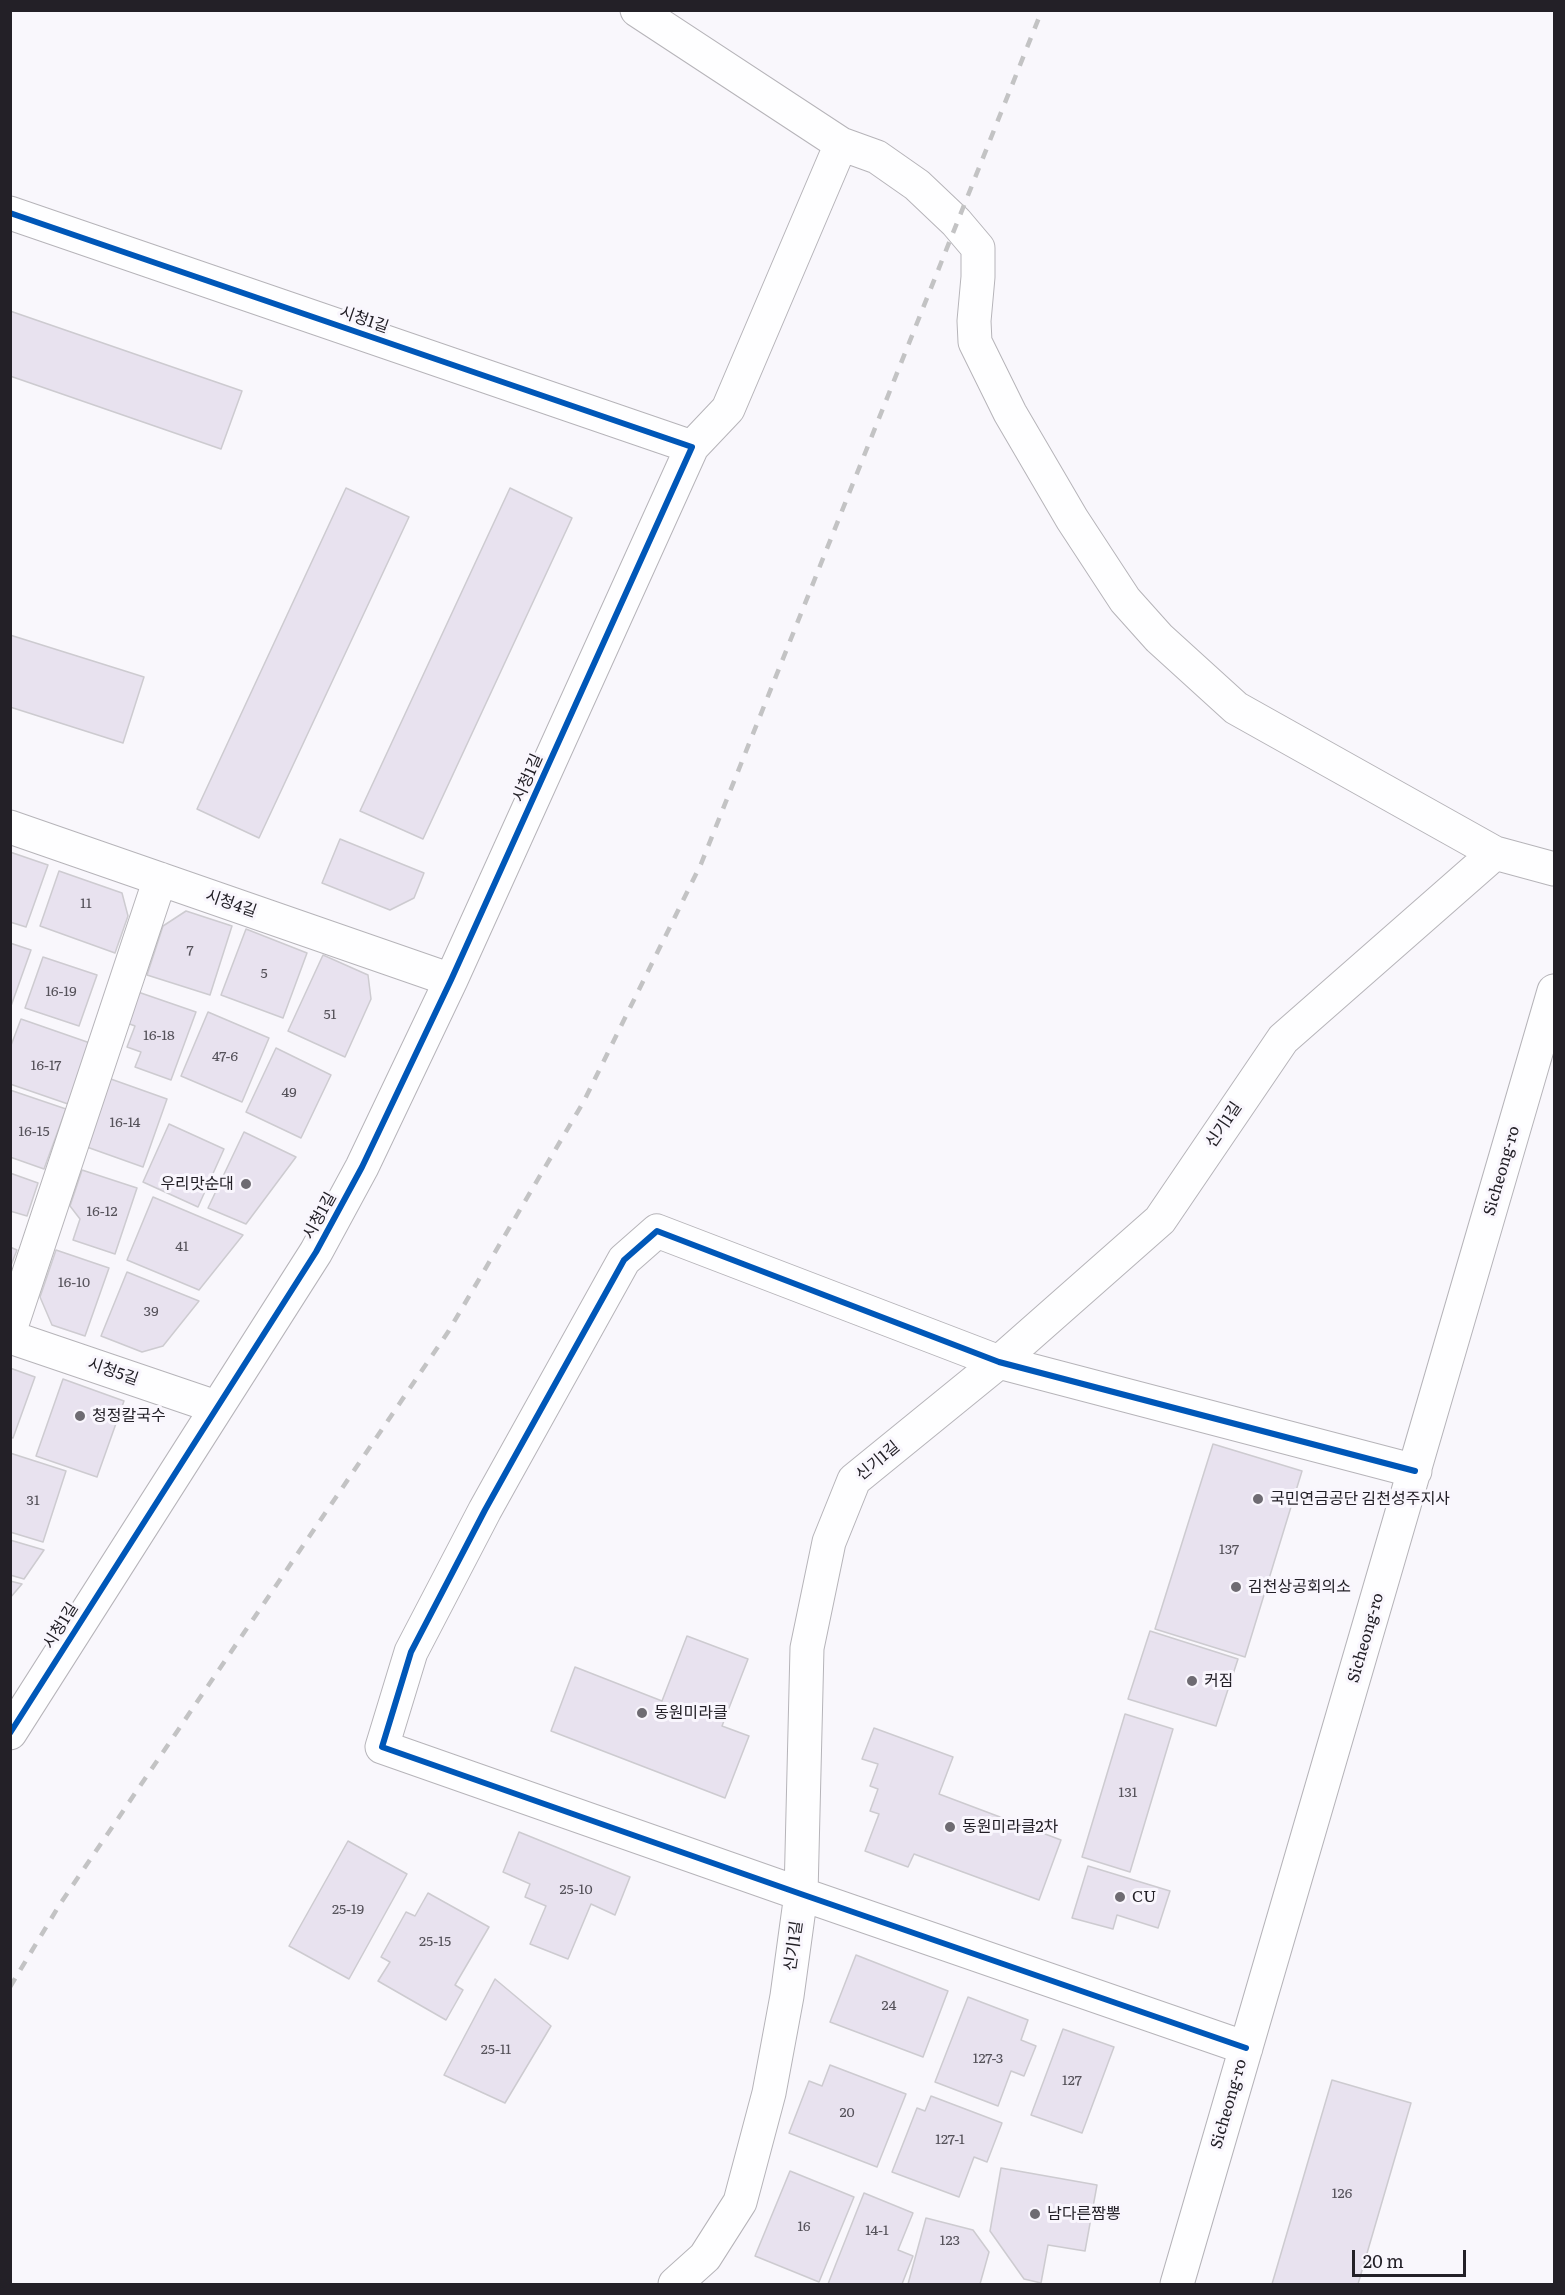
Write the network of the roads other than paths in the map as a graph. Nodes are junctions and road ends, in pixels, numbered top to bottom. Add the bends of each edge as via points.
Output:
1 (637, 10) edge
2 (841, 144) junction
3 (10, 213) edge
4 (692, 447) junction
5 (10, 827) edge
6 (1495, 853) junction
7 (1554, 869) edge
8 (160, 879) junction
9 (451, 980) junction
10 (1554, 991) edge
11 (10, 1330) edge
12 (10, 1337) edge
13 (999, 1362) junction
14 (216, 1407) junction
15 (1414, 1471) junction
16 (10, 1733) edge
17 (801, 1894) junction
18 (1246, 2048) junction
19 (675, 2284) edge
20 (1177, 2284) edge

1 - 2 street
2 - 4 street via 728,409
2 - 6 street via 877,157 917,185 978,248 975,342 1010,413 1072,519 1125,600 1152,630 1236,708
3 - 4 street, 시청1길
4 - 9 street, 시청1길
5 - 8 street, 시청4길
6 - 7 street
6 - 13 street, 신기1길 via 1283,1039 1160,1220
8 - 9 street, 시청4길
8 - 11 street
9 - 14 street, 시청1길 via 363,1167 316,1251
10 - 15 street, Sicheong-ro
12 - 14 street, 시청5길
13 - 15 street
13 - 17 street, 신기1길 via 854,1480 829,1542 807,1648
13 - 17 street via 657,1231 624,1260 411,1652 382,1747
14 - 16 street, 시청1길
15 - 18 street, Sicheong-ro
17 - 18 street
17 - 19 street, 신기1길 via 771,2082 740,2202 705,2257
18 - 20 street, Sicheong-ro

